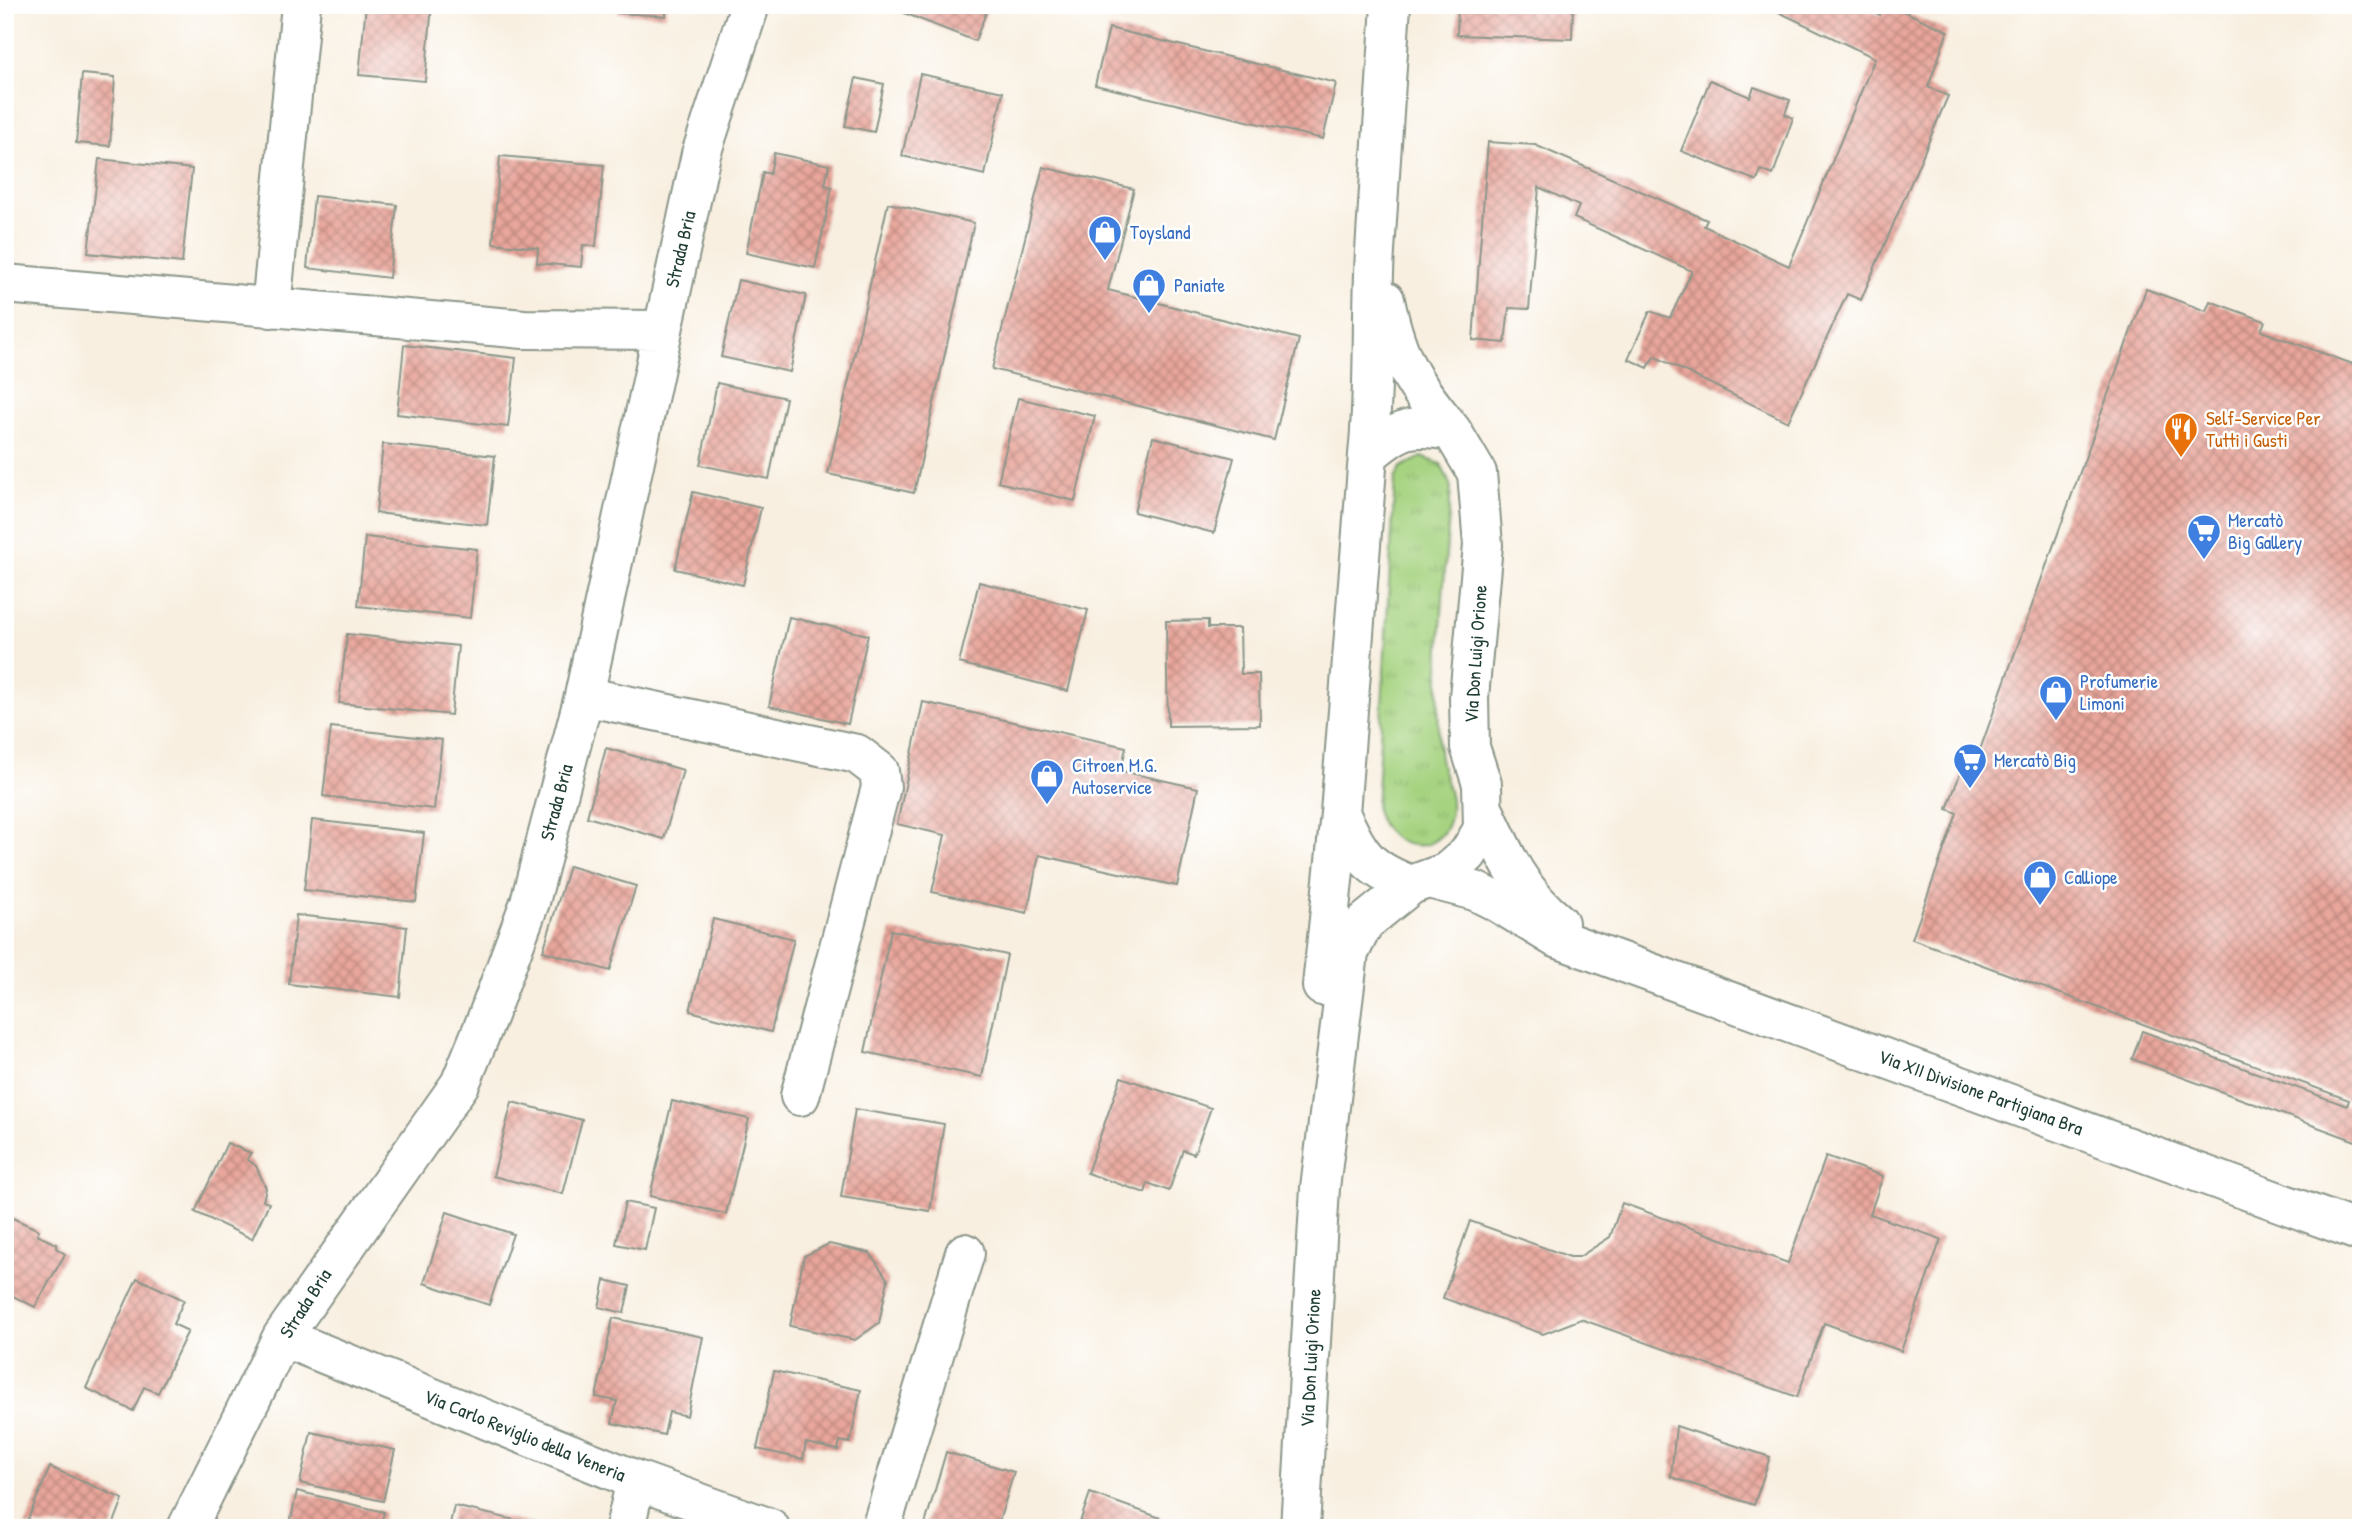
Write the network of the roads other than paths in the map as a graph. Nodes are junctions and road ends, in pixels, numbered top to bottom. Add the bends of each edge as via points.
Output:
1 (301, 5) edge
2 (750, 5) edge
3 (1391, 5) edge
4 (1375, 250) junction
5 (5, 284) edge
6 (271, 308) junction
7 (662, 330) junction
8 (1452, 431) junction
9 (1368, 454) junction
10 (584, 696) junction
11 (1483, 808) junction
12 (1340, 813) junction
13 (1420, 882) junction
14 (1599, 954) junction
15 (800, 1096) dead end
16 (1320, 1188) junction
17 (2361, 1232) edge
18 (965, 1253) dead end
19 (282, 1337) junction
20 (636, 1480) junction
21 (187, 1528) edge
22 (625, 1528) edge
23 (769, 1528) edge
24 (881, 1528) edge
25 (1300, 1528) edge

1 - 6 street
2 - 7 street, Strada Bria via 701,154
3 - 4 street, Via Don Luigi Orione
4 - 8 street, Via Don Luigi Orione via 1394,341 1413,382
4 - 9 street, Via Don Luigi Orione
5 - 6 street
6 - 7 street via 524,329
7 - 10 street, Strada Bria
8 - 9 street via 1419,425 1392,435
8 - 11 street, Via Don Luigi Orione via 1478,472 1483,545 1469,697 1470,747 1482,784
9 - 12 street, Via Don Luigi Orione
10 - 15 street via 857,754 879,771 881,787
10 - 19 street, Strada Bria via 530,902 460,1084
11 - 13 street, Via Don Luigi Orione via 1483,829 1468,854 1447,873
11 - 14 street, Via XII Divisione Partigiana Bra via 1514,874 1531,898
12 - 13 street, Via Don Luigi Orione via 1360,855 1391,878
12 - 16 street, Via Don Luigi Orione via 1317,1039
13 - 14 street, Via XII Divisione Partigiana Bra via 1475,891 1556,938
13 - 16 street, Via Don Luigi Orione via 1364,923 1349,953
14 - 17 street, Via XII Divisione Partigiana Bra
16 - 25 street, Via Don Luigi Orione
18 - 24 street
19 - 20 street, Via Carlo Reviglio della Veneria
19 - 21 street, Strada Bria
20 - 22 street
20 - 23 street, Via Carlo Reviglio della Veneria

